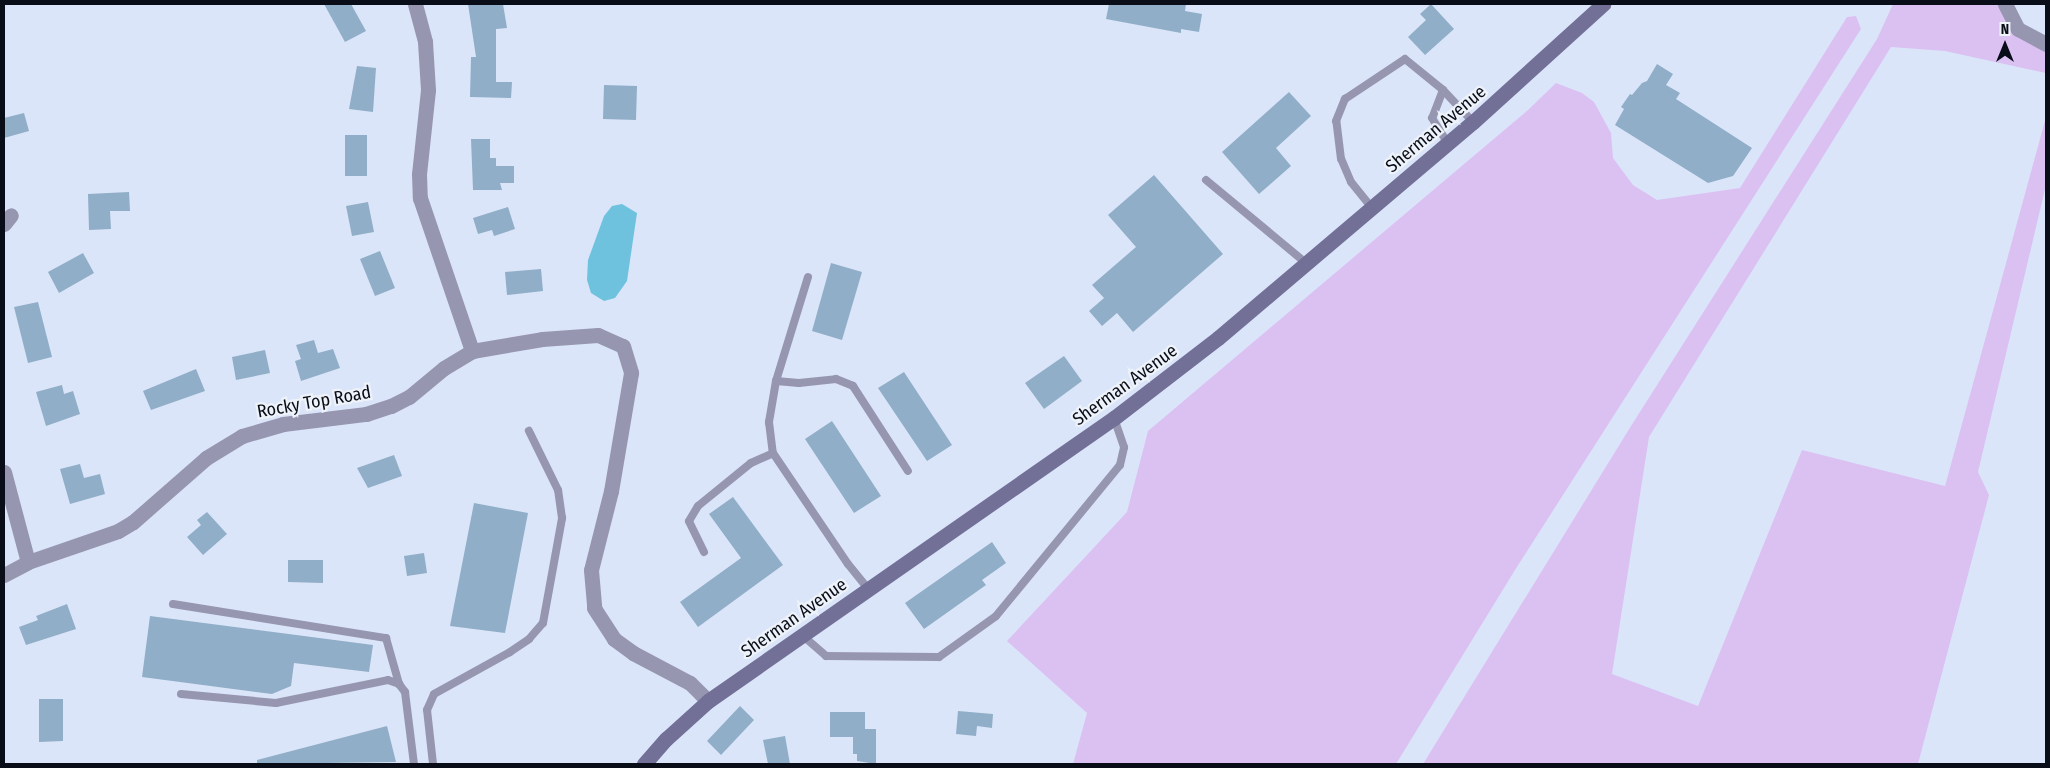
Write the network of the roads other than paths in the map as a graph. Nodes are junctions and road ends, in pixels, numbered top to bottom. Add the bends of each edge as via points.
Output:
1 (415, 4) edge
2 (1603, 4) edge
3 (2005, 4) edge
4 (2046, 44) edge
5 (1443, 90) junction
6 (1473, 122) junction
7 (1448, 144) junction
8 (1206, 180) dead end
9 (1372, 208) junction
10 (1307, 264) junction
11 (808, 277) dead end
12 (472, 351) junction
13 (776, 381) junction
14 (1114, 418) junction
15 (529, 431) dead end
16 (773, 453) junction
17 (908, 471) dead end
18 (4, 472) edge
19 (704, 552) dead end
20 (28, 562) junction
21 (4, 574) edge
22 (868, 589) junction
23 (173, 604) dead end
24 (802, 635) junction
25 (399, 684) junction
26 (182, 694) dead end
27 (708, 701) junction
28 (414, 764) edge
29 (433, 764) edge
30 (644, 764) edge

1 - 12 street via 425,42 428,90 419,174 420,198
2 - 6 main road, Sherman Avenue
3 - 4 street via 2018,29
5 - 6 lane
5 - 7 lane via 1432,118
5 - 9 lane via 1405,59 1345,98 1336,121 1341,159 1351,182
6 - 7 main road, Sherman Avenue
7 - 9 main road, Sherman Avenue
8 - 10 lane
9 - 10 main road, Sherman Avenue
10 - 14 main road, Sherman Avenue
11 - 13 lane
12 - 20 street, Rocky Top Road via 444,368 409,397 391,406 366,414 284,424 242,436 206,458 133,522 118,531
12 - 27 street, Rocky Top Road via 579,335 598,336 623,346 631,372 630,393 591,570 594,608 614,639 633,653 690,683
13 - 16 lane via 769,422
13 - 17 lane via 799,383 836,379 853,386
14 - 22 main road, Sherman Avenue
14 - 24 lane via 1124,447 1120,466 996,616 940,657 826,656
15 - 29 lane via 558,490 562,518 543,623 529,640 434,694 427,710
16 - 19 lane via 751,463 698,506 690,521
16 - 22 lane
18 - 20 street
20 - 21 street, Rocky Top Road
22 - 24 main road, Sherman Avenue
23 - 25 lane via 386,638
24 - 27 main road, Sherman Avenue
25 - 26 lane via 388,680 276,703
25 - 28 lane via 408,703
27 - 30 main road, Sherman Avenue

